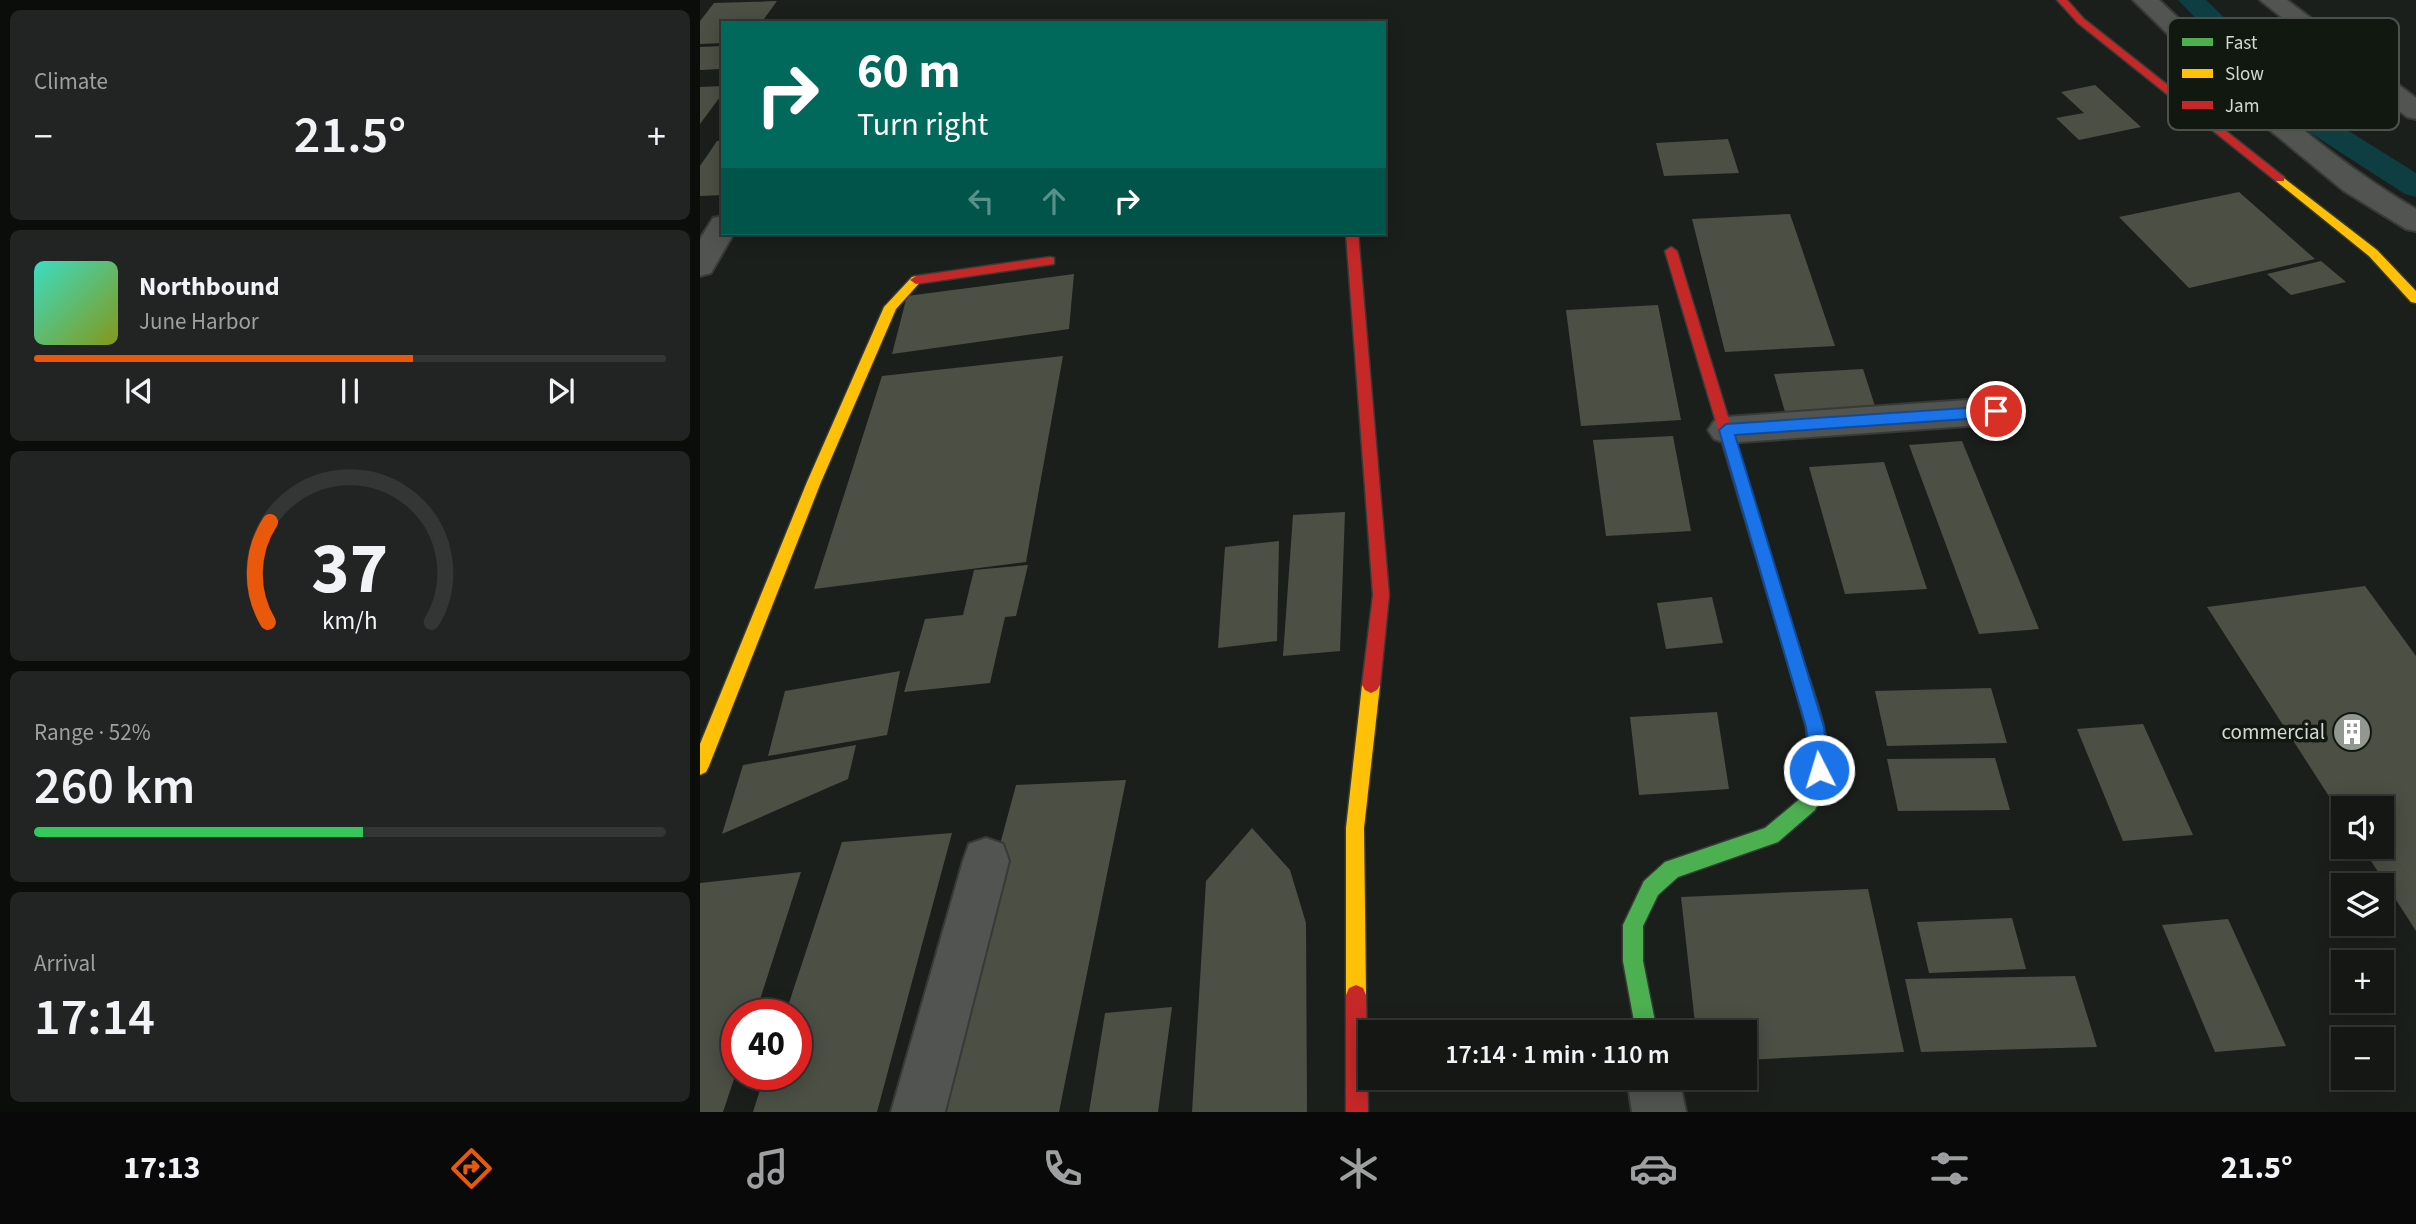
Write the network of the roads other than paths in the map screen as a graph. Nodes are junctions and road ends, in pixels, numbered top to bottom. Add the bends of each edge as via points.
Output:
1 (2062, 0) edge
2 (2145, 0) edge
3 (2272, 0) edge
4 (2295, 18) edge
5 (2168, 22) edge
6 (2168, 90) edge
7 (2399, 98) edge
8 (2416, 111) edge
9 (2218, 130) edge
10 (2286, 130) edge
11 (2416, 222) edge
12 (721, 229) edge
13 (1352, 235) edge
14 (1671, 251) dead end
15 (1051, 261) dead end
16 (700, 266) edge
17 (2416, 299) edge
18 (1996, 411) dead end
19 (1726, 430) junction
20 (700, 766) edge
21 (986, 861) dead end
22 (1644, 1020) edge
23 (1655, 1090) edge
24 (918, 1112) edge
25 (1357, 1112) edge
26 (1659, 1112) edge

1 - 6 street via 2081,21
2 - 5 street
3 - 4 street
7 - 8 street
9 - 17 street via 2373,253
10 - 11 street via 2354,185
12 - 16 street
13 - 25 street via 1381,595 1355,828
14 - 19 street
15 - 20 street via 915,280 890,307
18 - 19 street
19 - 22 street via 1815,727 1819,770 1808,804 1771,835 1672,869 1651,888 1633,925 1633,961
21 - 24 street
23 - 26 street

